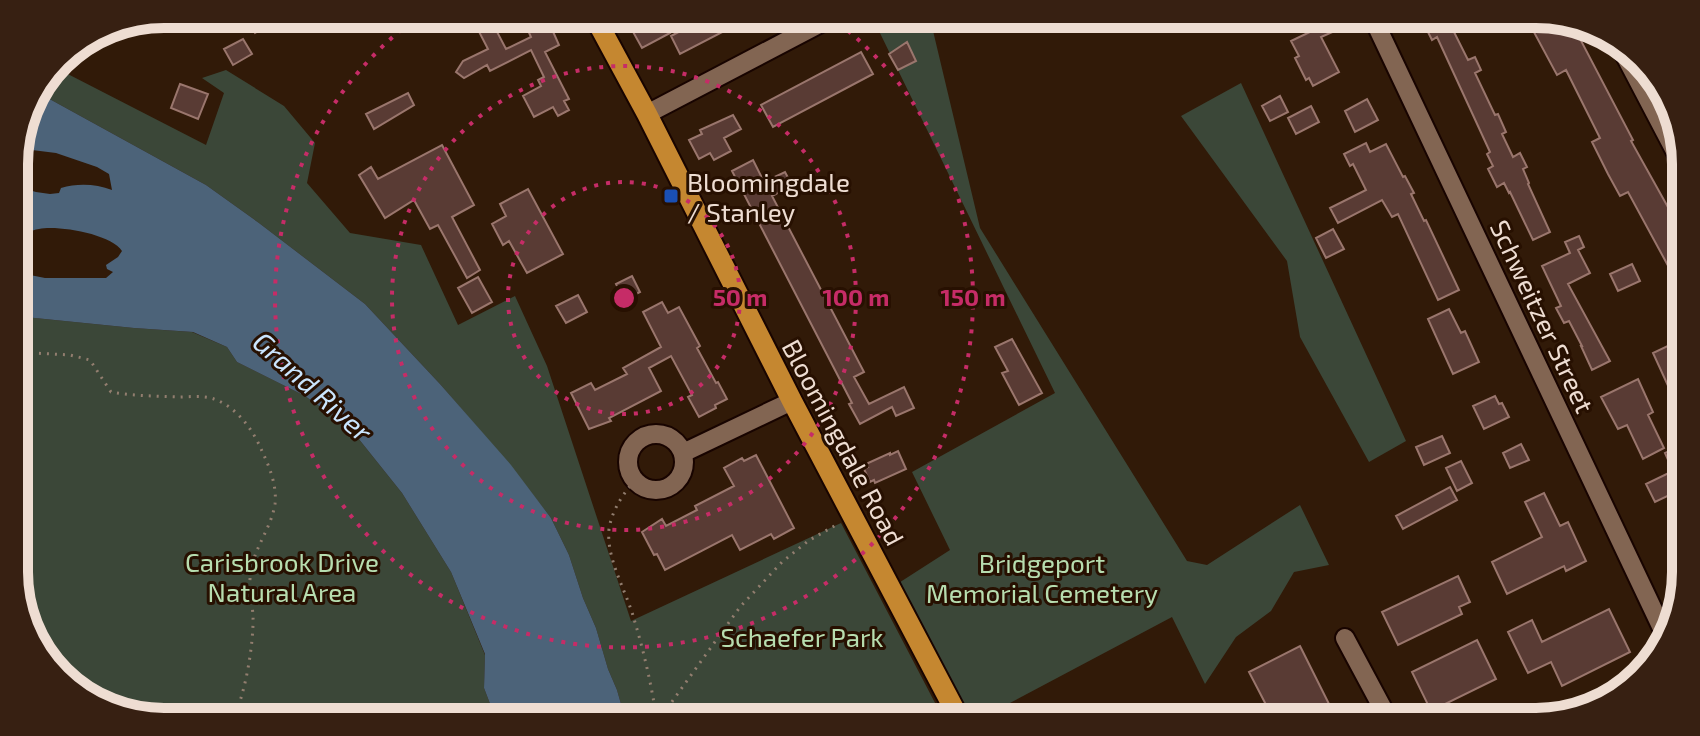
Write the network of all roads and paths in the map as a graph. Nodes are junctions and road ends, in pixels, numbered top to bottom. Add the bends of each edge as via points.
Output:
1 (601, 28) edge
2 (811, 28) edge
3 (1378, 28) edge
4 (1631, 67) edge
5 (647, 114) junction
6 (1670, 141) edge
7 (28, 353) edge
8 (792, 401) junction
9 (683, 453) junction
10 (635, 480) junction
11 (839, 523) dead end
12 (1661, 626) edge
13 (1345, 638) dead end
14 (236, 708) edge
15 (655, 708) edge
16 (668, 708) edge
17 (954, 708) edge
18 (1382, 708) edge

1 - 5 main road, Bloomingdale Road
2 - 5 street
3 - 12 street, Schweitzer Street
4 - 6 street
5 - 8 main road, Bloomingdale Road
7 - 14 path via 90,360 111,392 212,397 241,417 261,448 276,493 250,578 252,636
8 - 9 street
8 - 17 main road, Bloomingdale Road
9 - 10 street via 685,465 673,485 650,490
9 - 10 street via 672,438 643,437 629,454
10 - 15 path via 614,512 609,540
11 - 16 path via 782,562 740,607
13 - 18 street

